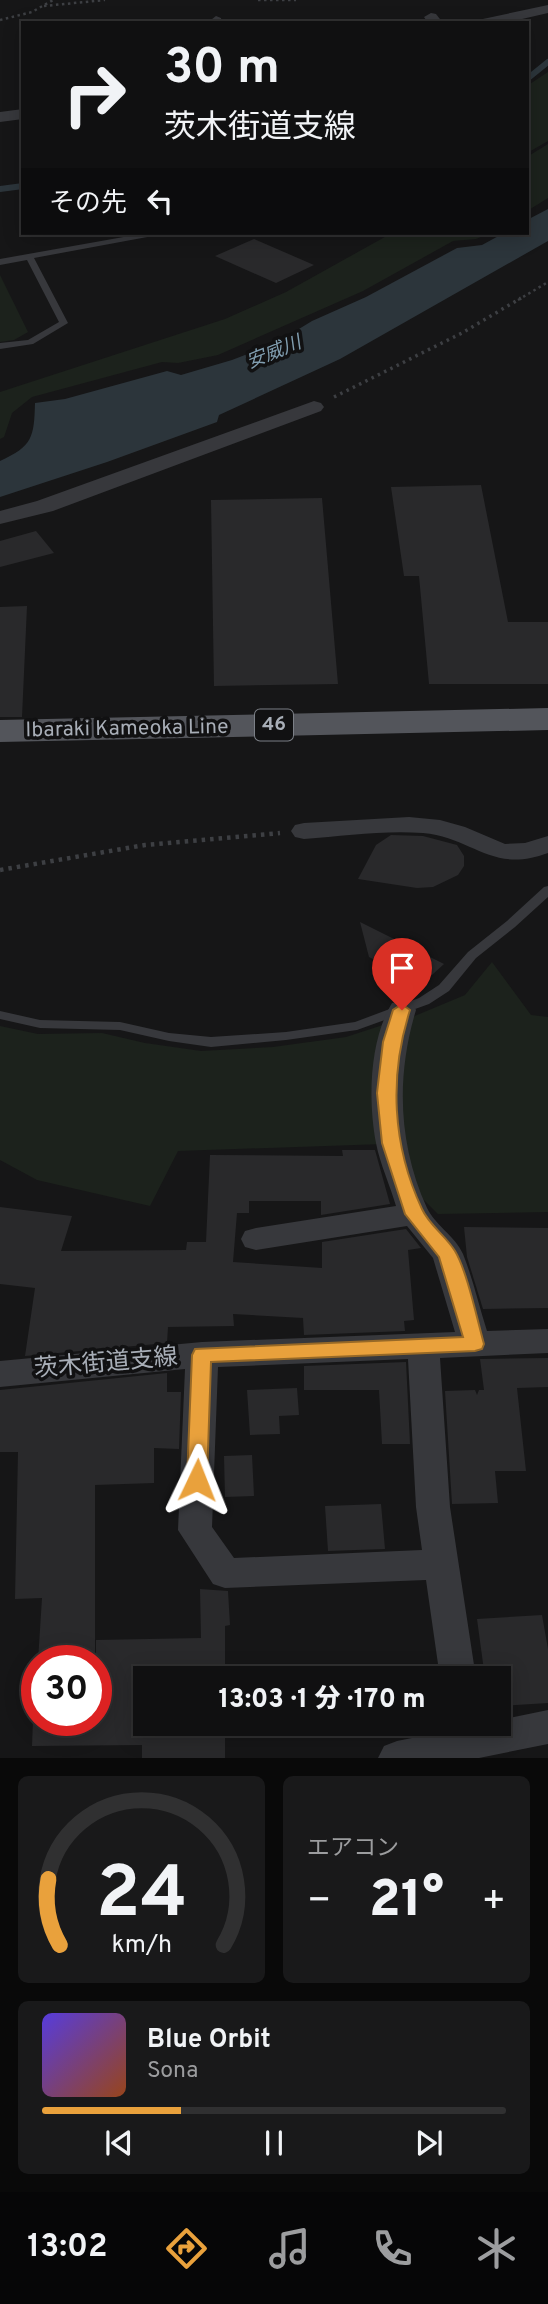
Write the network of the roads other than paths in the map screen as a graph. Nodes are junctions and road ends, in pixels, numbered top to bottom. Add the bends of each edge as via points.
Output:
1 (548, 9) edge
2 (492, 21) edge
3 (21, 114) edge
4 (0, 117) edge
5 (147, 235) edge
6 (29, 256) junction
7 (0, 262) edge
8 (0, 346) edge
9 (314, 407) road end
10 (0, 518) edge
11 (548, 719) edge
12 (0, 732) edge
13 (304, 831) road end
14 (548, 844) edge
15 (548, 890) edge
16 (402, 1010) junction
17 (0, 1015) edge
18 (414, 1214) junction
19 (257, 1239) dead end
20 (548, 1341) edge
21 (475, 1344) junction
22 (423, 1347) junction
23 (202, 1355) junction
24 (0, 1374) edge
25 (428, 1565) dead end
26 (456, 1666) edge
27 (548, 1727) edge
28 (477, 1740) edge
29 (397, 1758) edge

1 - 2 street
3 - 4 street
5 - 6 lane
6 - 7 lane
6 - 8 lane via 64,323 30,342
9 - 10 street
11 - 12 main road, Ibaraki Kameoka Line / 46
13 - 14 street via 441,828 507,854 528,853
15 - 16 lane via 472,955 444,988
16 - 17 lane via 357,1026 211,1042 120,1026 40,1024
16 - 18 street via 391,1042 386,1093 391,1143
18 - 19 street
18 - 21 street via 447,1254
20 - 21 street, 茨木街道支線
21 - 22 street, 茨木街道支線
22 - 23 street, 茨木街道支線
22 - 26 street via 433,1507
23 - 24 street, 茨木街道支線
23 - 25 street via 195,1530 225,1573
27 - 28 street
28 - 29 street

